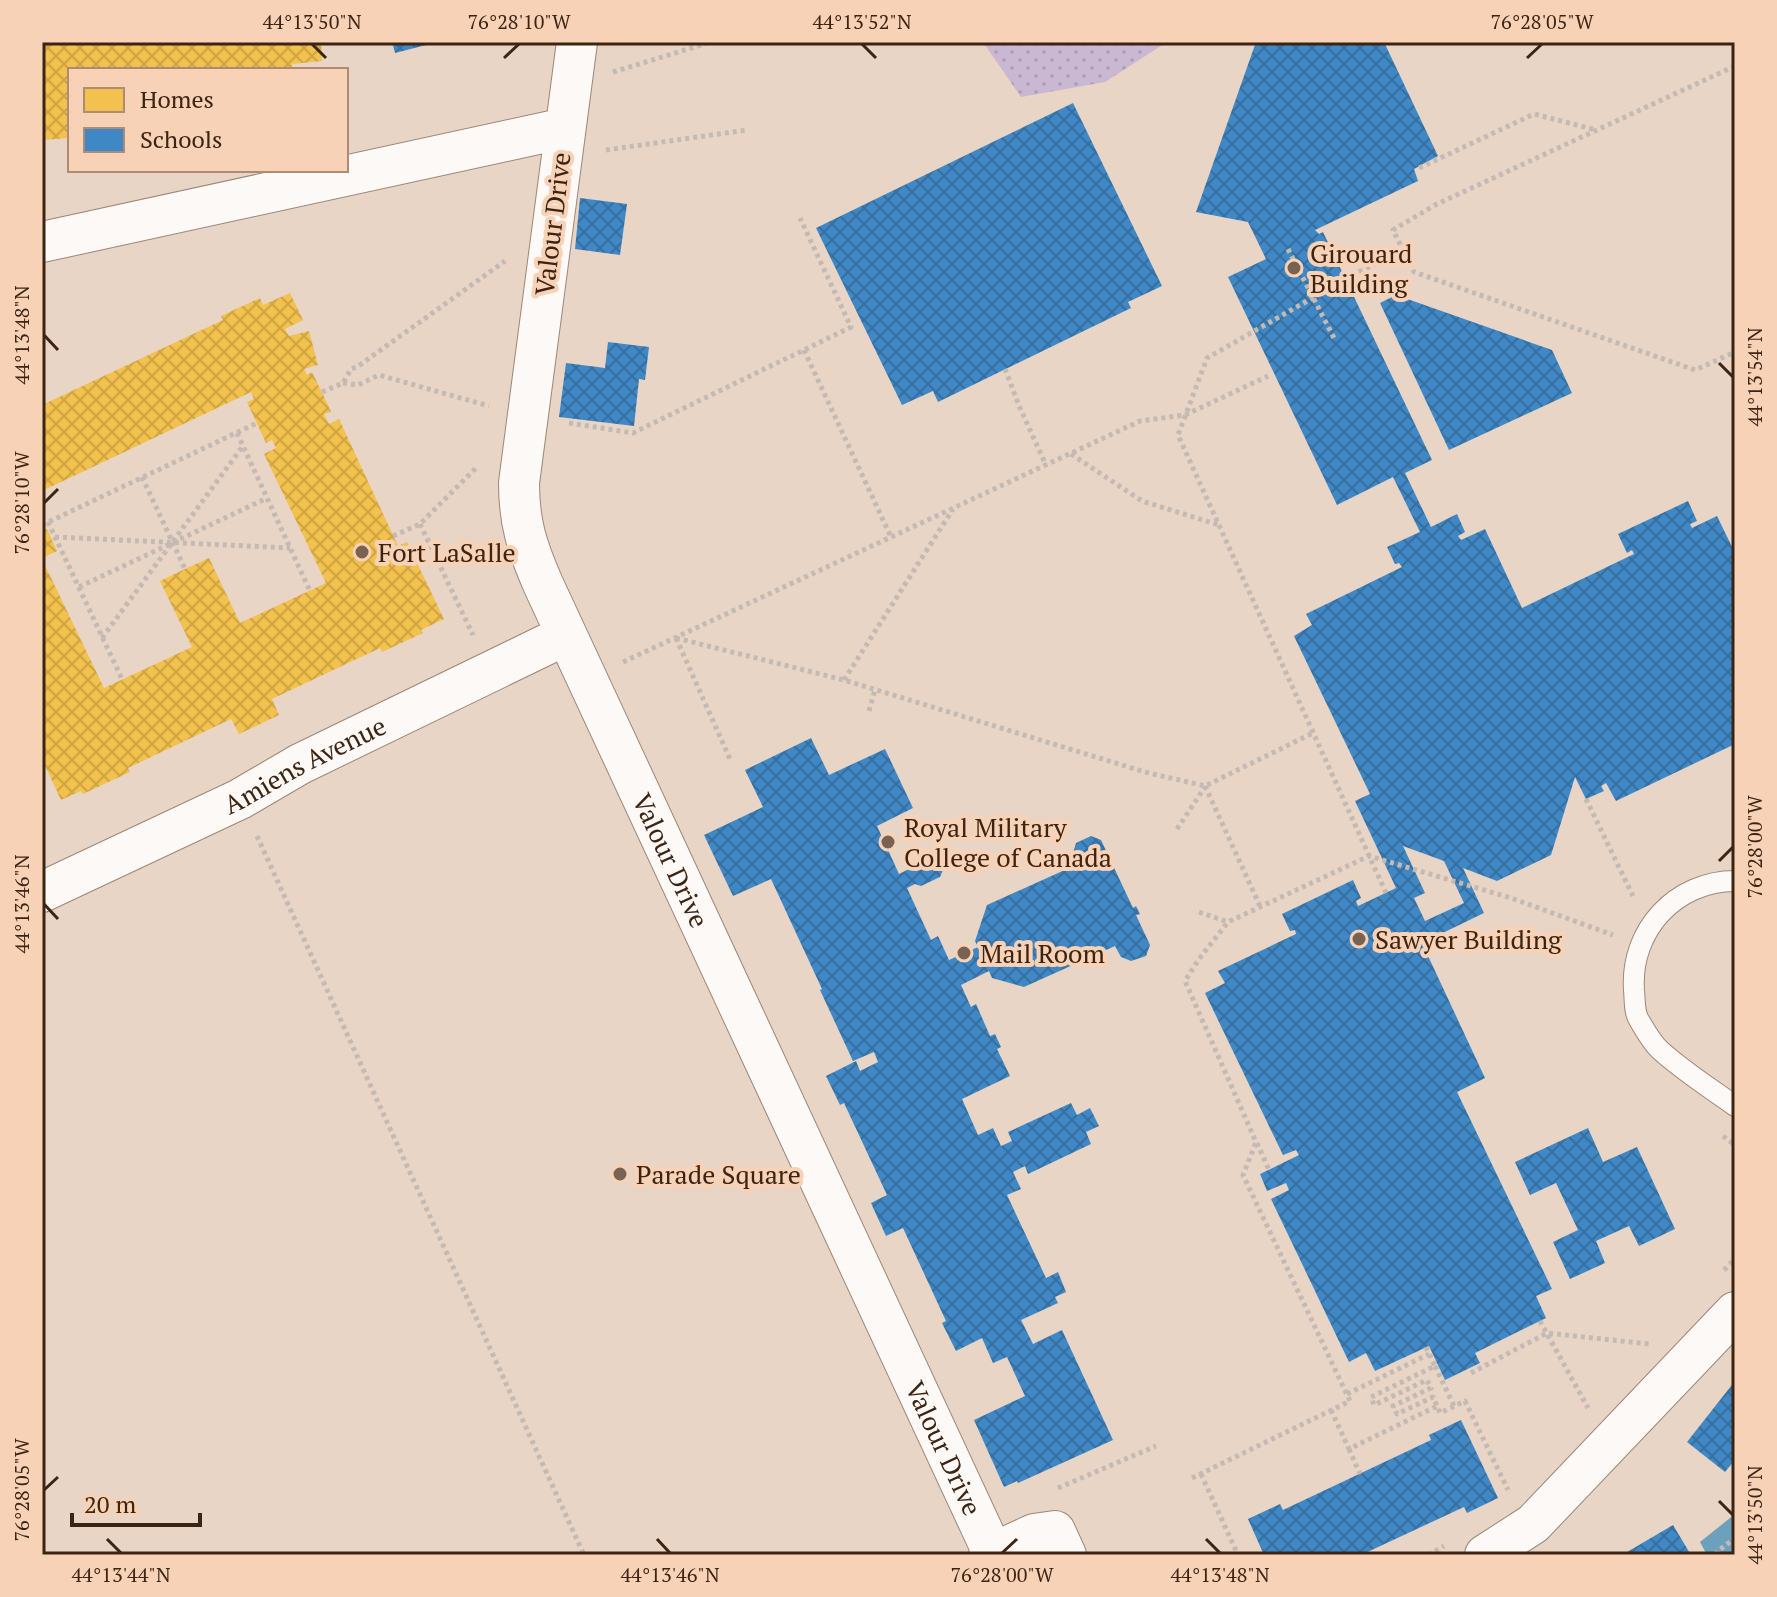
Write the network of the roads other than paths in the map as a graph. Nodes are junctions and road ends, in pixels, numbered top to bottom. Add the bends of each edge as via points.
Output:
1 (577, 42) edge
2 (565, 128) junction
3 (42, 242) edge
4 (566, 635) junction
5 (1735, 881) edge
6 (42, 892) edge
7 (1735, 1106) edge
8 (1735, 1312) edge
9 (991, 1554) edge
10 (1066, 1555) edge
11 (1485, 1555) edge

1 - 2 street, Valour Drive
2 - 3 street
2 - 4 street, Valour Drive via 519,512 525,539
4 - 6 street, Amiens Avenue
4 - 9 street, Valour Drive
5 - 7 lane via 1682,894 1654,920 1640,945 1634,979 1637,1016 1658,1049
8 - 11 street via 1533,1524
9 - 10 street, Valour Drive via 1034,1534 1055,1531

